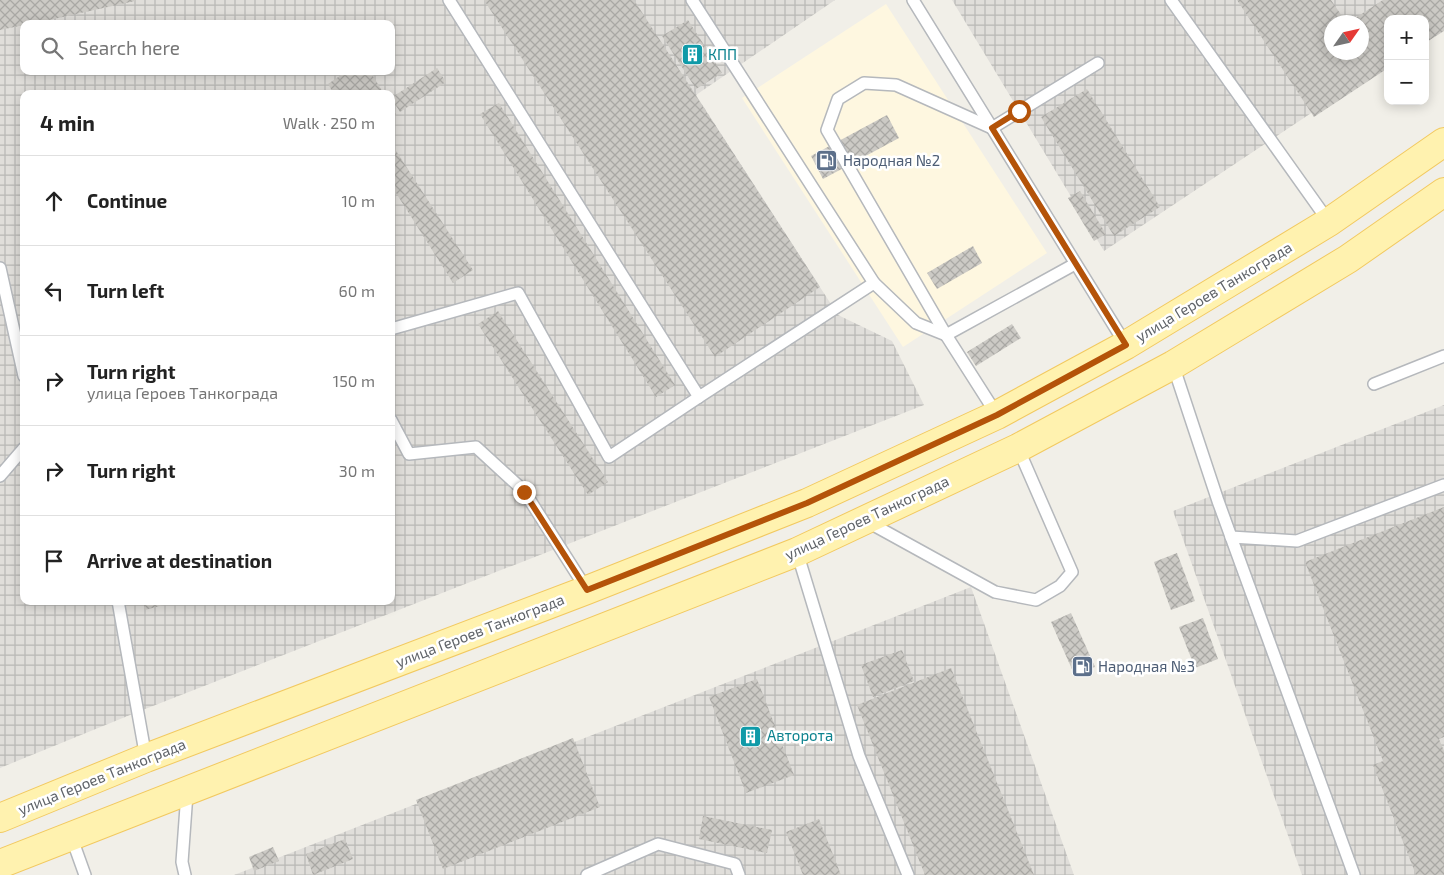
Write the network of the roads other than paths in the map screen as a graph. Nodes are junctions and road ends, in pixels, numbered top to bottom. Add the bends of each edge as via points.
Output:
1 (449, 0) edge
2 (692, 0) edge
3 (913, 0) edge
4 (1171, 0) edge
5 (1098, 63) dead end
6 (992, 128) junction
7 (1444, 142) edge
8 (1444, 192) edge
9 (1328, 222) junction
10 (1075, 264) junction
11 (0, 268) edge
12 (874, 283) junction
13 (395, 329) edge
14 (946, 335) junction
15 (1126, 345) junction
16 (1444, 356) edge
17 (20, 358) edge
18 (1173, 365) junction
19 (1374, 384) dead end
20 (699, 397) junction
21 (997, 415) junction
22 (395, 428) edge
23 (1018, 448) junction
24 (20, 453) edge
25 (0, 476) edge
26 (1444, 485) edge
27 (864, 520) junction
28 (1231, 537) junction
29 (797, 552) junction
30 (587, 590) junction
31 (119, 605) edge
32 (146, 758) junction
33 (187, 791) junction
34 (0, 818) edge
35 (71, 836) junction
36 (0, 864) edge
37 (85, 875) edge
38 (186, 875) edge
39 (587, 875) edge
40 (740, 875) edge
41 (908, 875) edge
42 (1354, 875) edge

1 - 20 lane
2 - 12 lane
3 - 6 lane
4 - 9 lane
5 - 6 lane
6 - 10 lane
6 - 14 lane via 896,85 864,83 838,99 827,130
7 - 9 main road, улица Героев Танкограда
8 - 18 main road, улица Героев Танкограда via 1348,259
9 - 15 main road, улица Героев Танкограда
10 - 14 lane
10 - 15 lane
11 - 17 lane
12 - 14 lane via 916,323
12 - 20 lane
13 - 20 lane via 518,292 610,457
14 - 21 lane
15 - 21 main road, улица Героев Танкограда
16 - 19 lane
18 - 23 main road, улица Героев Танкограда
18 - 28 lane
21 - 30 main road, улица Героев Танкограда via 807,503
22 - 30 lane via 409,454 476,447 524,492
23 - 27 main road, улица Героев Танкограда
23 - 27 lane via 1072,572 1060,586 1036,600 995,592
24 - 25 lane
26 - 28 lane via 1297,541
27 - 29 main road, улица Героев Танкограда
28 - 42 lane
29 - 33 main road, улица Героев Танкограда
29 - 41 lane via 859,756
30 - 32 main road, улица Героев Танкограда
31 - 32 lane
32 - 34 main road, улица Героев Танкограда
33 - 35 main road, улица Героев Танкограда
33 - 38 lane via 182,862
35 - 36 main road, улица Героев Танкограда
35 - 37 lane
39 - 40 lane via 658,844 735,864

